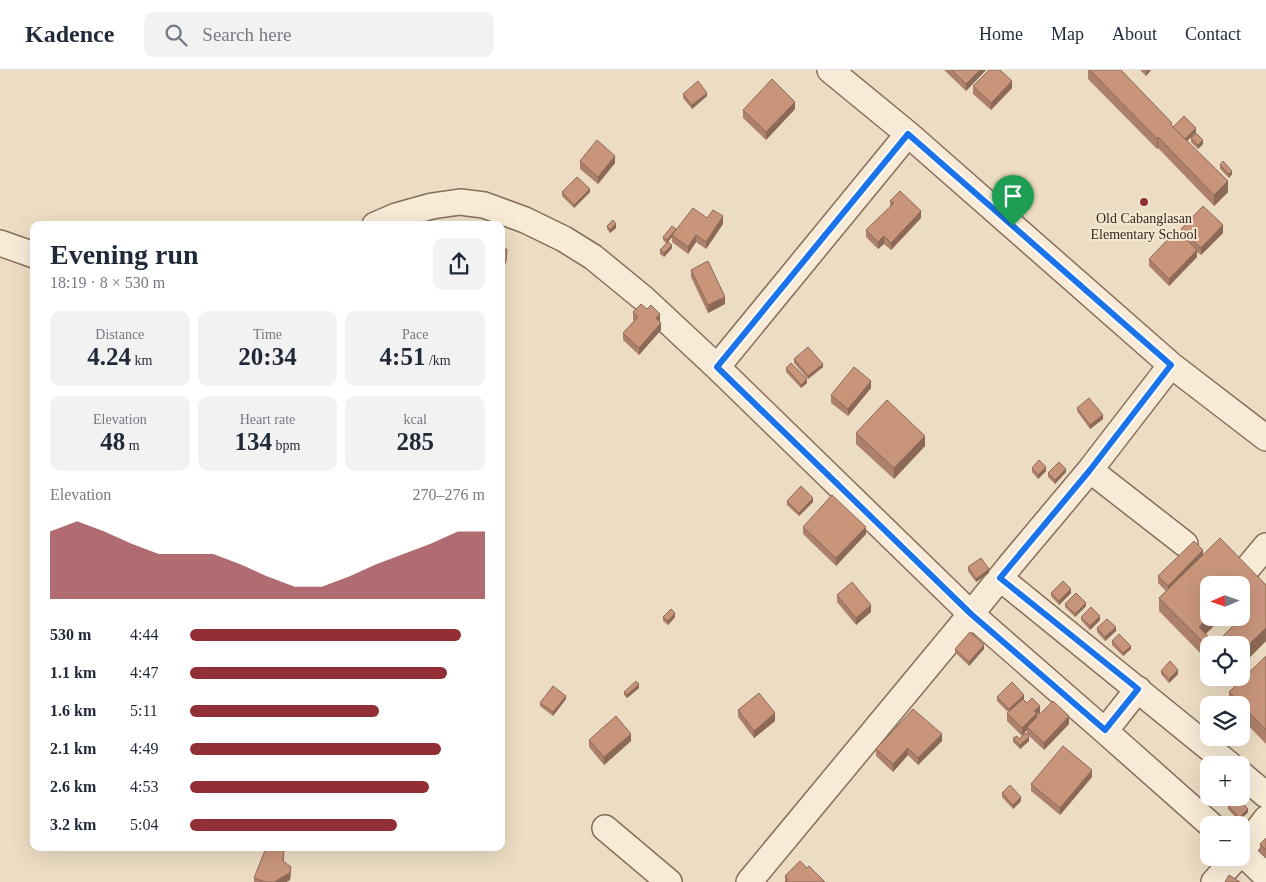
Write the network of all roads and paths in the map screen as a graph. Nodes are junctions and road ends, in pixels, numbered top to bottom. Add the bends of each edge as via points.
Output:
1 (830, 70) edge
2 (908, 134) junction
3 (384, 221) edge
4 (0, 243) edge
5 (30, 254) edge
6 (1171, 365) junction
7 (717, 367) junction
8 (1266, 438) edge
9 (1090, 470) junction
10 (1185, 544) dead end
11 (1266, 546) edge
12 (1246, 570) edge
13 (1000, 578) junction
14 (971, 614) junction
15 (1138, 689) junction
16 (1105, 730) junction
17 (1219, 756) edge
18 (1250, 782) edge
19 (1266, 795) edge
20 (1201, 816) edge
21 (1266, 820) edge
22 (606, 828) dead end
23 (1250, 840) edge
24 (1250, 861) edge
25 (1229, 866) edge
26 (1266, 876) edge
27 (669, 882) edge
28 (749, 882) edge
29 (1214, 882) edge

1 - 2 street
2 - 6 street
2 - 7 street
3 - 7 street via 432,206 460,202 484,205 525,220 564,239 600,263
4 - 5 street
6 - 8 street
6 - 9 street
7 - 14 street
9 - 10 street
9 - 13 street
11 - 12 street
13 - 14 street
13 - 15 street
14 - 16 street
14 - 28 street
15 - 16 street
15 - 17 street
16 - 20 street
18 - 19 street
21 - 23 street
22 - 27 street
24 - 26 street
25 - 29 street

